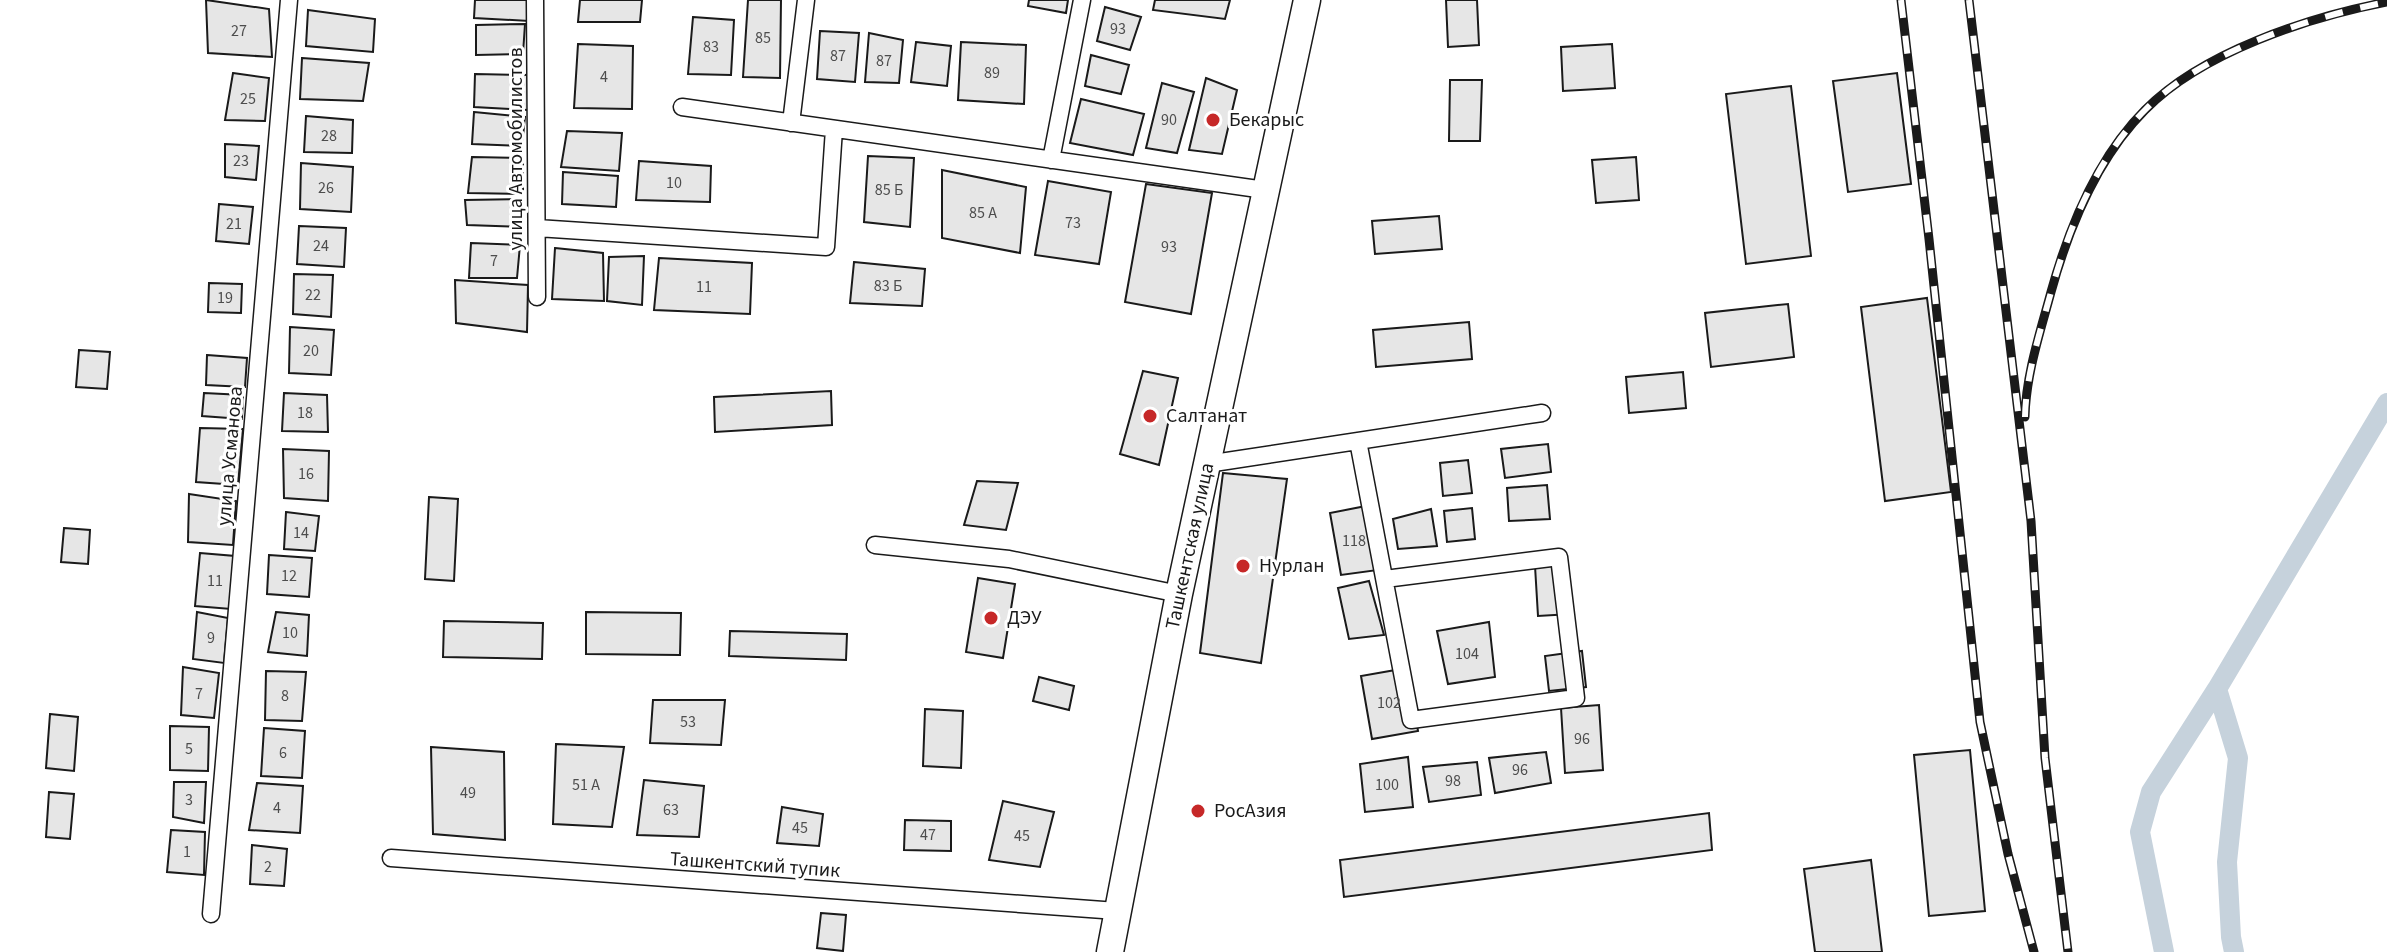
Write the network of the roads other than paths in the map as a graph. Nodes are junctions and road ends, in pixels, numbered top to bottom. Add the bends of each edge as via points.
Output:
1 (289, 0) edge
2 (535, 0) edge
3 (806, 0) edge
4 (1082, 0) edge
5 (1307, 0) edge
6 (682, 107) dead end
7 (791, 123) junction
8 (834, 129) junction
9 (1051, 160) junction
10 (1265, 190) junction
11 (537, 228) junction
12 (537, 297) dead end
13 (1542, 413) dead end
14 (1358, 441) junction
15 (1207, 464) junction
16 (875, 545) dead end
17 (1385, 579) junction
18 (1179, 594) junction
19 (391, 858) dead end
20 (1117, 911) junction
21 (211, 914) dead end
22 (1110, 952) edge

1 - 21 street, улица Усманова
2 - 11 street, улица Автомобилистов
3 - 7 street
4 - 9 street
5 - 10 main road, Ташкентская улица
6 - 7 street
7 - 8 street
8 - 9 street
8 - 11 street via 826,247
9 - 10 street
10 - 15 main road, Ташкентская улица
11 - 12 street, улица Автомобилистов
13 - 14 street
14 - 15 street
14 - 17 street
15 - 18 main road, Ташкентская улица
16 - 18 street via 1009,559
17 - 17 street via 1411,720 1576,698 1559,557
18 - 20 main road, Ташкентская улица
19 - 20 street, Ташкентский тупик
20 - 22 main road, Ташкентская улица

